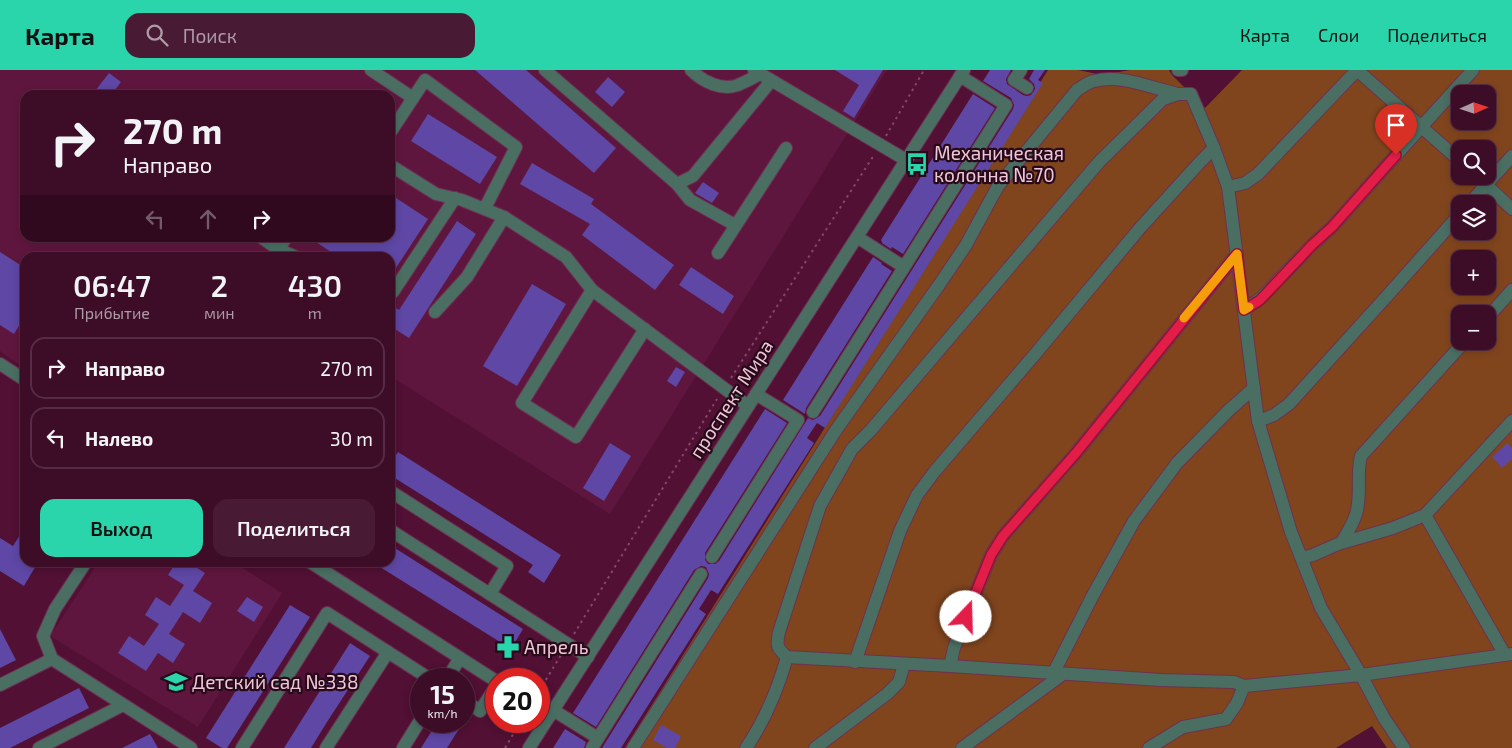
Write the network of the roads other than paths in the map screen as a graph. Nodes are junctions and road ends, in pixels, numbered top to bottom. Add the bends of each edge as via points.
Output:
1 (371, 70) edge
2 (544, 70) edge
3 (691, 70) edge
4 (1021, 70) edge
5 (1357, 70) edge
6 (1473, 70) edge
7 (757, 72) edge
8 (962, 73) edge
9 (771, 81) junction
10 (1027, 88) dead end
11 (1178, 94) junction
12 (413, 98) junction
13 (395, 125) edge
14 (1422, 126) junction
15 (786, 148) dead end
16 (1214, 148) junction
17 (1451, 153) edge
18 (1512, 156) edge
19 (906, 160) junction
20 (395, 168) edge
21 (1496, 168) edge
22 (676, 184) junction
23 (1486, 185) edge
24 (1228, 187) junction
25 (455, 198) junction
26 (485, 208) junction
27 (1512, 209) edge
28 (504, 216) junction
29 (1451, 224) edge
30 (735, 225) junction
31 (857, 237) junction
32 (266, 242) edge
33 (275, 252) edge
34 (718, 253) dead end
35 (1237, 254) junction
36 (904, 267) junction
37 (395, 289) edge
38 (592, 290) junction
39 (1512, 290) edge
40 (1496, 308) edge
41 (1244, 310) junction
42 (435, 312) dead end
43 (645, 330) junction
44 (1457, 350) edge
45 (0, 364) edge
46 (20, 377) edge
47 (1254, 388) junction
48 (756, 394) junction
49 (748, 406) junction
50 (812, 412) dead end
51 (1258, 421) junction
52 (1512, 421) edge
53 (395, 494) edge
54 (1425, 515) junction
55 (395, 533) edge
56 (1342, 542) junction
57 (712, 557) dead end
58 (1302, 558) junction
59 (83, 567) edge
60 (318, 567) edge
61 (701, 574) dead end
62 (490, 594) junction
63 (388, 652) junction
64 (1508, 654) edge
65 (588, 656) junction
66 (787, 657) junction
67 (460, 658) junction
68 (52, 659) junction
69 (855, 662) junction
70 (904, 664) junction
71 (950, 666) junction
72 (413, 668) edge
73 (454, 668) edge
74 (485, 674) edge
75 (1058, 674) junction
76 (1361, 675) junction
77 (0, 686) edge
78 (1244, 686) junction
79 (485, 703) edge
80 (123, 705) junction
81 (475, 708) edge
82 (552, 713) junction
83 (412, 733) edge
84 (595, 743) edge
85 (39, 748) edge
86 (191, 748) edge
87 (242, 748) edge
88 (326, 748) edge
89 (402, 748) edge
90 (529, 748) edge
91 (633, 748) edge
92 (746, 748) edge
93 (814, 748) edge
94 (962, 748) edge
95 (1148, 748) edge
96 (1404, 748) edge

1 - 12 street
2 - 22 street
3 - 7 street via 717,87 737,86
4 - 10 street via 1014,80
5 - 14 street
5 - 24 street via 1258,174 1245,183
6 - 14 street
7 - 9 street
8 - 19 street, проспект Мира
8 - 36 street via 1006,105
9 - 19 street
9 - 22 street via 693,176
11 - 16 street via 1191,94
11 - 66 street via 1164,99 1099,162 852,449 820,506 779,632 776,643 779,651
11 - 91 street via 1110,79 1093,81 1077,90 998,186 966,245 836,430
12 - 13 street
12 - 26 street via 425,80 516,147
14 - 17 street
14 - 41 street via 1332,227 1260,300
15 - 30 street
16 - 24 street
16 - 69 street via 1140,228 918,495 900,531
18 - 21 street
19 - 31 street, проспект Мира
20 - 25 street via 436,194
22 - 30 street via 690,200
23 - 27 street
24 - 35 street
25 - 26 street
25 - 37 street
26 - 28 street
28 - 38 street via 566,257
28 - 42 street via 467,276
29 - 51 street via 1289,404
30 - 34 street
31 - 36 street
31 - 48 street, проспект Мира
32 - 33 street
35 - 41 street
35 - 71 street via 1076,453 1003,536 991,555
36 - 50 street
38 - 43 street
38 - 43 street via 522,403 576,437
39 - 40 street
41 - 47 street
43 - 49 street
44 - 56 street via 1361,456 1356,513
45 - 46 street
47 - 51 street
47 - 75 street via 1177,463 1134,521 1093,595
48 - 49 street, проспект Мира
48 - 57 street via 798,420
49 - 65 street, проспект Мира
51 - 58 street via 1291,532
52 - 54 street
53 - 62 street via 508,566
54 - 56 street
54 - 64 street
55 - 62 street
56 - 58 street
58 - 76 street via 1321,608
59 - 68 street via 54,609 43,636
60 - 67 street
61 - 84 street
62 - 65 street
63 - 72 street
63 - 87 street via 328,613
63 - 88 street
64 - 76 street
65 - 82 street, проспект Мира
66 - 69 street
66 - 92 street via 769,708
67 - 73 street
67 - 74 street
68 - 77 street
68 - 80 street
69 - 70 street
70 - 71 street
70 - 93 street via 899,682 887,694
71 - 75 street
75 - 78 street via 1234,682
75 - 94 street
76 - 78 street
76 - 96 street
78 - 95 street via 1226,719 1183,728
79 - 81 street via 480,711
80 - 85 street
80 - 86 street
82 - 84 street
82 - 90 street, проспект Мира
83 - 89 street

